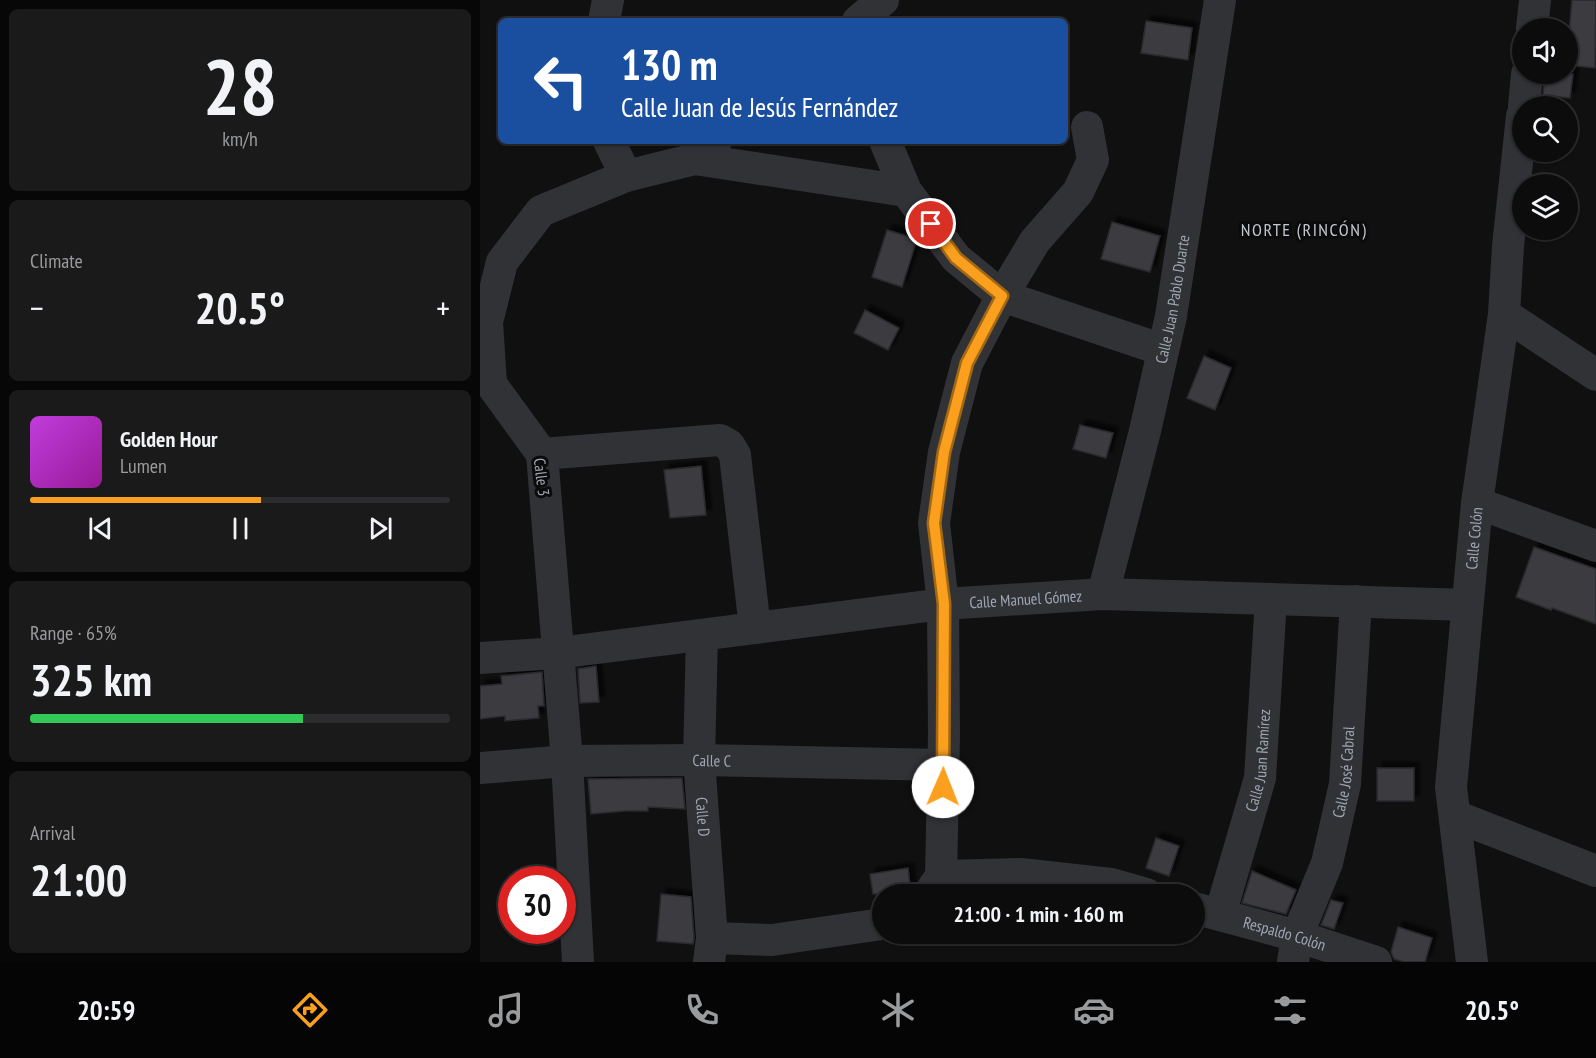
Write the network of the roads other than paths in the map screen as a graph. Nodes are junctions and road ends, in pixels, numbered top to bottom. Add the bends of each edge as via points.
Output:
1 (608, 0) edge
2 (883, 0) edge
3 (1220, 0) edge
4 (1535, 0) edge
5 (605, 18) edge
6 (862, 18) edge
7 (880, 18) edge
8 (1533, 18) edge
9 (1087, 127) dead end
10 (610, 144) edge
11 (886, 144) edge
12 (706, 150) edge
13 (1517, 162) edge
14 (626, 176) junction
15 (906, 191) junction
16 (1002, 296) junction
17 (1504, 314) junction
18 (1163, 350) junction
19 (1596, 375) edge
20 (494, 408) edge
21 (542, 454) junction
22 (1477, 503) junction
23 (1596, 546) edge
24 (1103, 594) junction
25 (1271, 599) junction
26 (1356, 601) junction
27 (944, 604) junction
28 (1467, 605) junction
29 (755, 628) junction
30 (702, 635) junction
31 (558, 653) junction
32 (480, 658) edge
33 (699, 760) junction
34 (567, 761) junction
35 (943, 765) junction
36 (480, 768) edge
37 (1455, 816) junction
38 (1596, 870) edge
39 (935, 884) edge
40 (943, 884) edge
41 (1111, 884) edge
42 (1207, 912) edge
43 (872, 925) edge
44 (1295, 949) edge
45 (710, 950) edge
46 (578, 962) edge
47 (1376, 962) edge
48 (1472, 962) edge

1 - 5 street
2 - 6 street
2 - 7 street
3 - 18 street, Calle Juan Pablo Duarte
4 - 8 street
9 - 16 street via 1093,160 1078,192 1035,241
10 - 14 street
11 - 15 street
12 - 14 street, Calle 3
12 - 15 street
13 - 17 street, Calle Colón
14 - 20 street, Calle 3 via 541,211 502,262 487,322
15 - 16 street via 956,258
16 - 18 street
16 - 27 street via 967,363 944,452 934,523
17 - 19 street
17 - 22 street, Calle Colón
18 - 24 street, Calle Juan Pablo Duarte
20 - 21 street, Calle 3
21 - 29 street via 720,440 729,445 735,455
21 - 31 street, Calle 3
22 - 23 street
22 - 28 street, Calle Colón
24 - 25 street, Calle Manuel Gómez
24 - 27 street, Calle Manuel Gómez
25 - 26 street, Calle Manuel Gómez
25 - 42 street, Calle Juan Ramírez via 1260,778
26 - 28 street, Calle Manuel Gómez
26 - 44 street, Calle José Cabral via 1345,784 1327,863
27 - 29 street, Calle Manuel Gómez
27 - 35 street
28 - 37 street, Calle Colón via 1451,787
29 - 30 street, Calle Manuel Gómez
30 - 31 street, Calle Manuel Gómez
30 - 33 street, Calle D
31 - 32 street, Calle Manuel Gómez
31 - 34 street, Calle 3
33 - 34 street, Calle C
33 - 35 street, Calle C
33 - 45 street, Calle D
34 - 36 street, Calle C
34 - 46 street, Calle 3
35 - 39 street
37 - 38 street
37 - 48 street, Calle Colón
40 - 41 street via 1021,874
42 - 44 street, Respaldo Colón
43 - 45 street
44 - 47 street, Respaldo Colón

